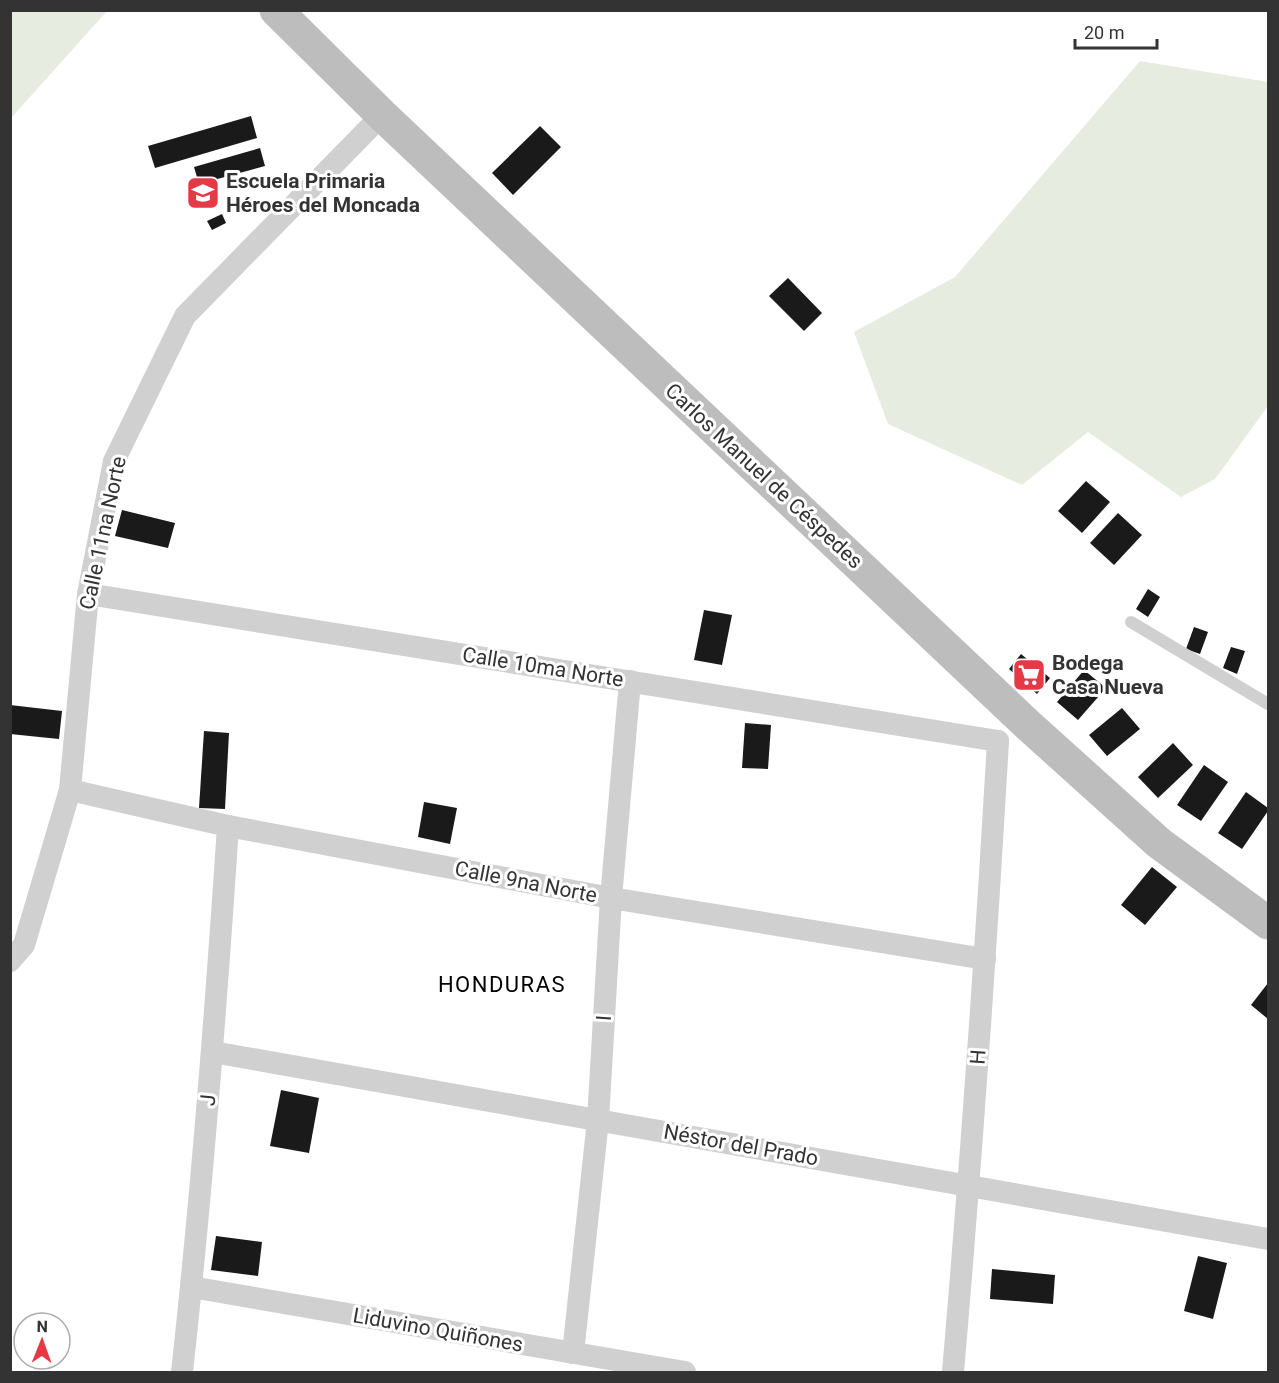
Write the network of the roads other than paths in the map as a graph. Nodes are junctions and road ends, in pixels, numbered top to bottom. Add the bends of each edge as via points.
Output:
1 (276, 10) edge
2 (382, 115) junction
3 (88, 594) junction
4 (1131, 622) dead end
5 (630, 681) junction
6 (1269, 704) edge
7 (1028, 725) junction
8 (998, 741) junction
9 (70, 790) junction
10 (228, 826) junction
11 (611, 898) junction
12 (1269, 923) edge
13 (985, 959) junction
14 (10, 961) edge
15 (213, 1052) junction
16 (598, 1120) junction
17 (969, 1186) junction
18 (1269, 1239) edge
19 (191, 1287) junction
20 (573, 1353) junction
21 (182, 1372) edge
22 (685, 1372) edge
23 (953, 1372) edge

1 - 2 street, Carlos Manuel de Céspedes
2 - 3 street, Calle 11na Norte via 185,316 114,461
2 - 7 street, Carlos Manuel de Céspedes
3 - 5 street, Calle 10ma Norte
3 - 9 street, Calle 11na Norte
4 - 6 lane
5 - 8 street, Calle 10ma Norte
5 - 11 street, I
7 - 8 street
7 - 12 street, Carlos Manuel de Céspedes via 1159,843
8 - 13 street, H
9 - 10 street, Calle 9na Norte
9 - 14 street, Calle 11na Norte via 24,945
10 - 11 street, Calle 9na Norte
10 - 15 street, J
11 - 13 street, Calle 9na Norte
11 - 16 street, I
13 - 17 street, H
15 - 16 street, Néstor del Prado
15 - 19 street, J
16 - 17 street, Néstor del Prado
16 - 20 street, I
17 - 18 street, Néstor del Prado
17 - 23 street, H
19 - 20 street, Liduvino Quiñones
19 - 21 street, J
20 - 22 street, Liduvino Quiñones

